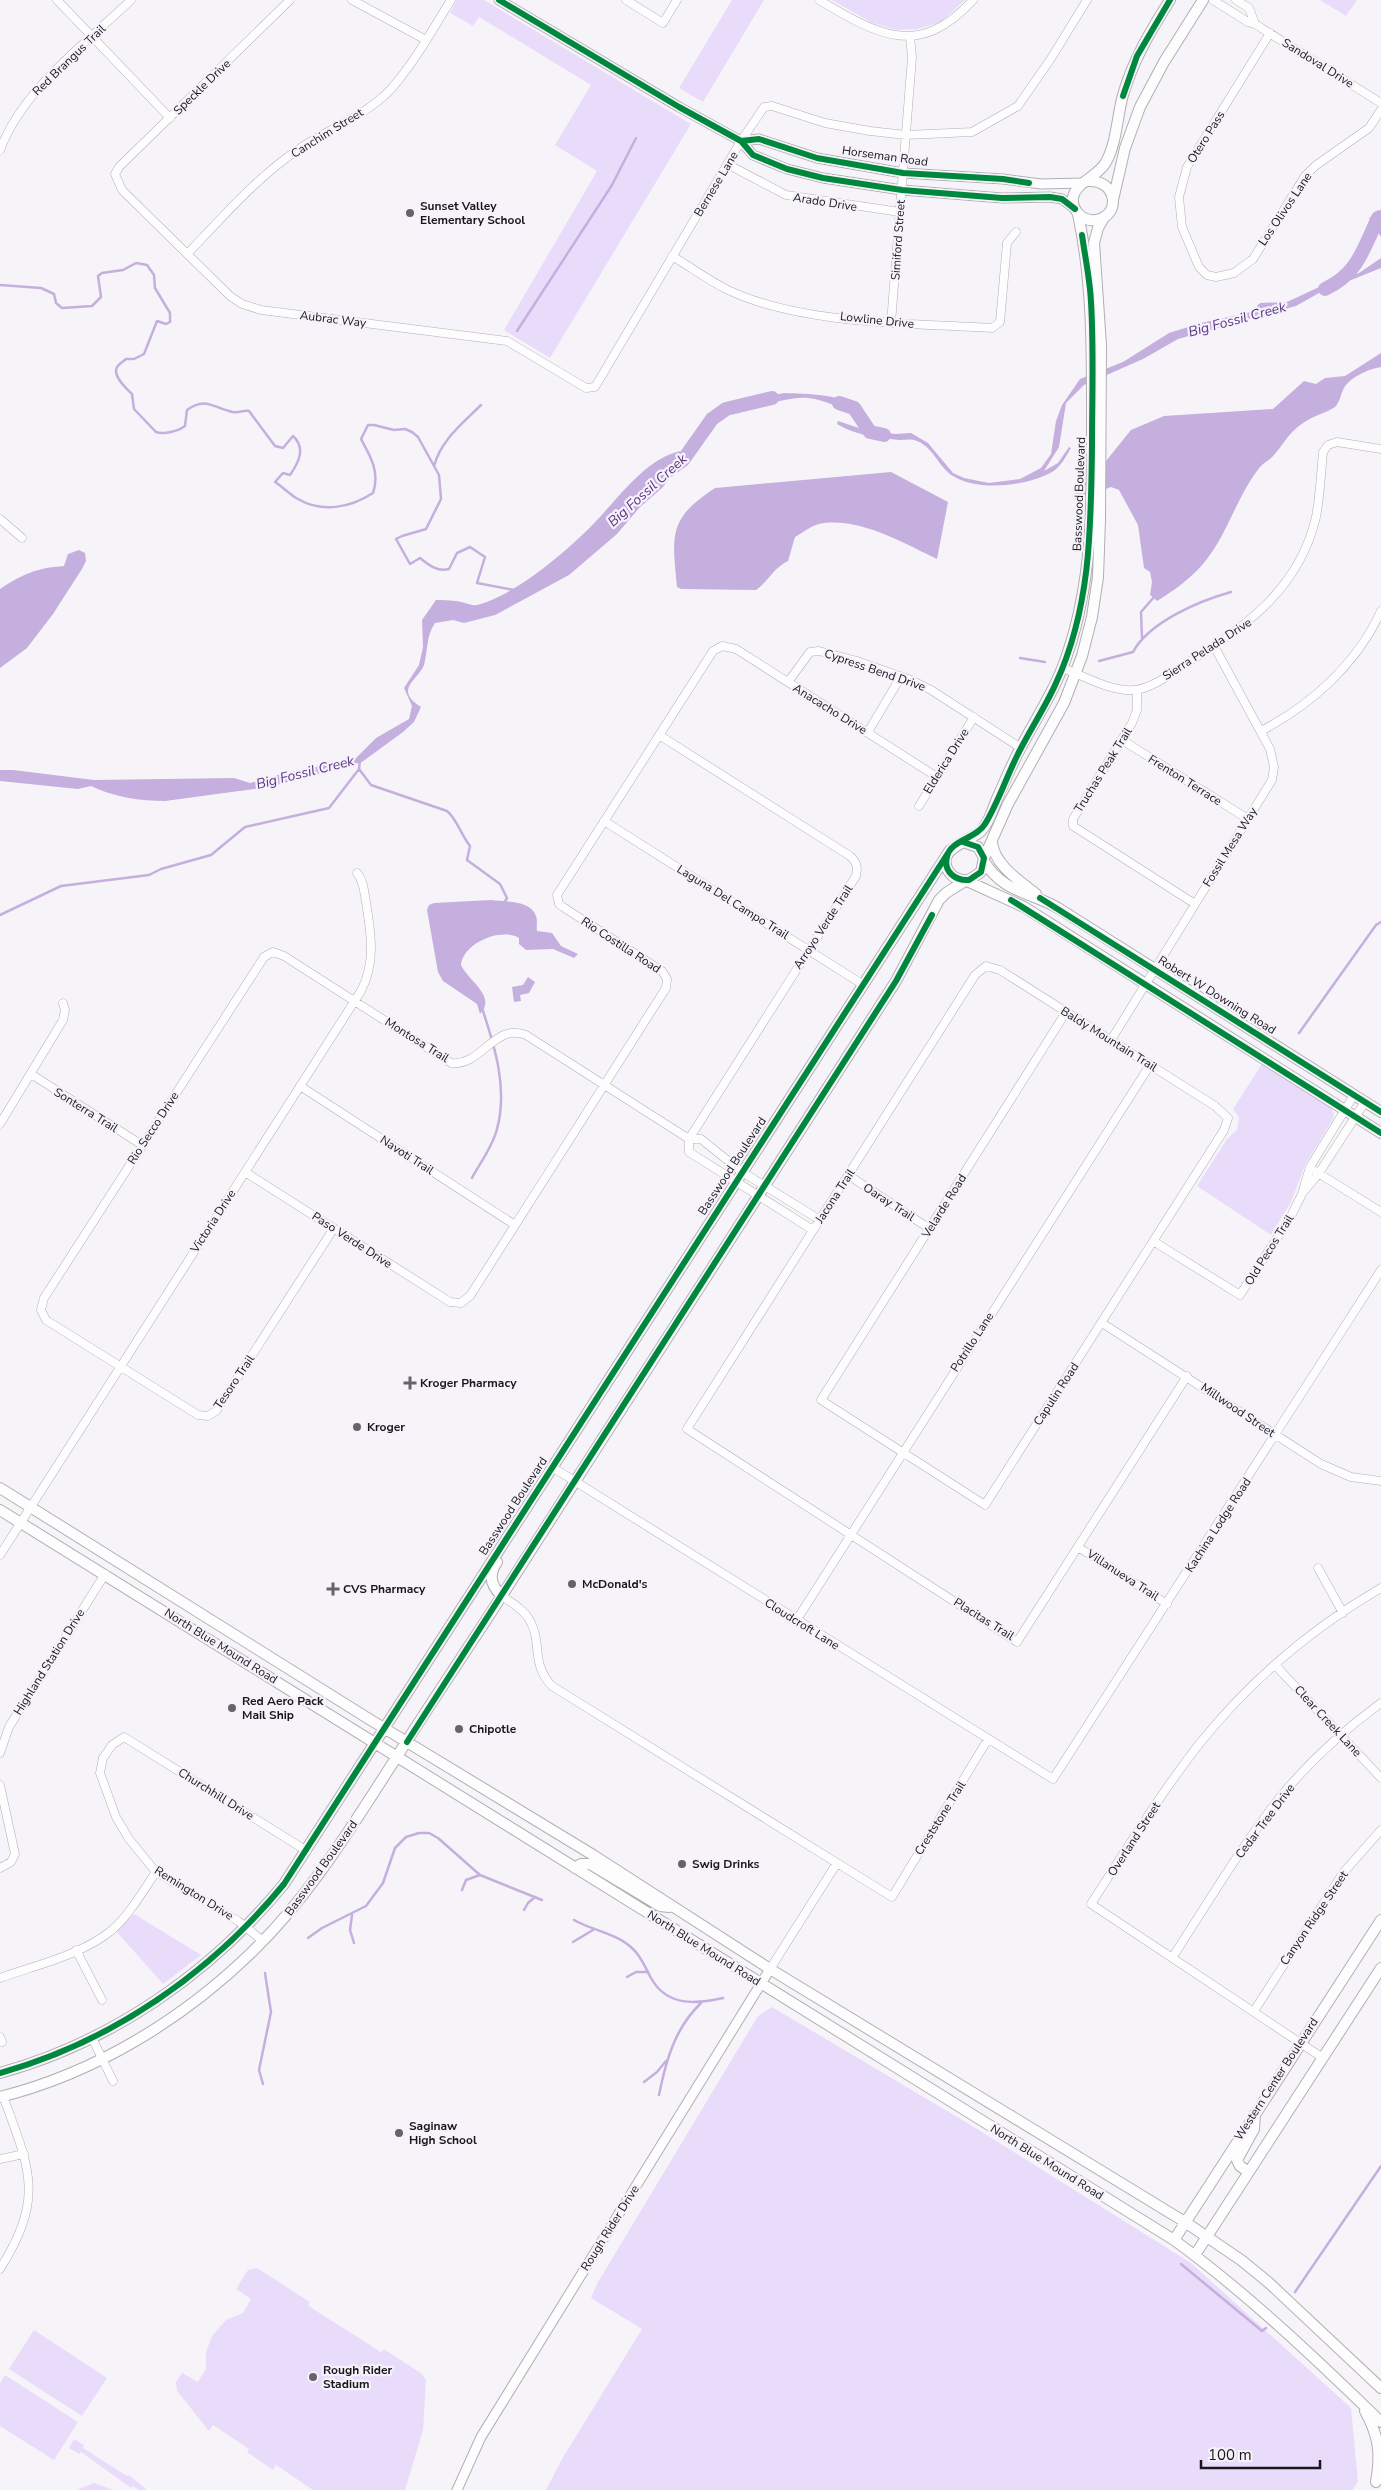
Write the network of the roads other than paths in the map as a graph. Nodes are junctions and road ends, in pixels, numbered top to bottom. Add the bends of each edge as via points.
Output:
1 (57, 0) edge
2 (131, 0) edge
3 (290, 0) edge
4 (352, 0) edge
5 (451, 0) edge
6 (499, 0) edge
7 (626, 0) edge
8 (676, 0) edge
9 (973, 0) edge
10 (1087, 0) edge
11 (1170, 0) edge
12 (1203, 0) edge
13 (1213, 0) edge
14 (822, 1) edge
15 (1240, 2) edge
16 (1236, 15) junction
17 (1255, 24) junction
18 (1270, 33) junction
19 (93, 37) junction
20 (910, 37) junction
21 (426, 40) junction
22 (1381, 103) edge
23 (1381, 110) edge
24 (170, 118) junction
25 (906, 135) junction
26 (741, 141) junction
27 (0, 150) edge
28 (727, 164) junction
29 (903, 173) junction
30 (115, 174) joint
31 (1086, 182) junction
32 (902, 190) junction
33 (1113, 201) junction
34 (1076, 211) junction
35 (900, 212) junction
36 (1105, 216) junction
37 (1016, 232) dead end
38 (188, 253) junction
39 (672, 256) junction
40 (1207, 276) joint
41 (891, 323) junction
42 (1096, 347) junction
43 (595, 387) joint
44 (1381, 449) edge
45 (0, 518) edge
46 (1096, 520) junction
47 (22, 538) dead end
48 (1381, 611) edge
49 (722, 646) joint
50 (1214, 646) junction
51 (1062, 668) junction
52 (1076, 673) junction
53 (900, 678) junction
54 (788, 682) junction
55 (1137, 690) junction
56 (974, 717) junction
57 (1261, 731) junction
58 (868, 732) junction
59 (659, 734) junction
60 (1122, 740) junction
61 (1021, 748) junction
62 (936, 777) junction
63 (919, 806) dead end
64 (1248, 819) junction
65 (604, 820) junction
66 (963, 842) junction
67 (992, 842) junction
68 (950, 850) junction
69 (984, 860) junction
70 (357, 873) dead end
71 (966, 881) junction
72 (1040, 898) junction
73 (1195, 904) junction
74 (808, 950) junction
75 (273, 952) joint
76 (986, 966) joint
77 (1155, 969) junction
78 (862, 984) junction
79 (1145, 984) junction
80 (354, 1001) junction
81 (63, 1003) dead end
82 (1066, 1012) junction
83 (1111, 1040) junction
84 (1150, 1065) junction
85 (31, 1074) junction
86 (604, 1085) junction
87 (300, 1086) junction
88 (1354, 1095) junction
89 (1365, 1102) junction
90 (1345, 1109) junction
91 (1381, 1112) edge
92 (1356, 1116) junction
93 (1228, 1118) joint
94 (0, 1124) edge
95 (1381, 1133) edge
96 (689, 1138) junction
97 (142, 1145) junction
98 (1310, 1167) junction
99 (245, 1172) junction
100 (742, 1172) junction
101 (1319, 1173) junction
102 (848, 1176) junction
103 (735, 1182) junction
104 (765, 1185) junction
105 (1302, 1194) junction
106 (758, 1196) junction
107 (1381, 1212) edge
108 (820, 1220) junction
109 (515, 1225) junction
110 (334, 1228) junction
111 (930, 1229) junction
112 (812, 1230) junction
113 (1154, 1241) junction
114 (1381, 1270) edge
115 (461, 1303) joint
116 (41, 1310) joint
117 (1102, 1323) junction
118 (120, 1366) junction
119 (1187, 1376) junction
120 (821, 1400) joint
121 (687, 1429) joint
122 (1275, 1435) junction
123 (902, 1451) junction
124 (552, 1467) junction
125 (1381, 1481) edge
126 (575, 1482) junction
127 (0, 1488) edge
128 (30, 1506) junction
129 (0, 1510) edge
130 (20, 1522) junction
131 (850, 1534) junction
132 (1078, 1546) junction
133 (500, 1547) junction
134 (0, 1555) edge
135 (1318, 1568) dead end
136 (105, 1574) junction
137 (1381, 1588) edge
138 (502, 1596) junction
139 (1167, 1604) junction
140 (1343, 1613) junction
141 (796, 1621) junction
142 (1275, 1665) junction
143 (1381, 1703) edge
144 (384, 1728) junction
145 (1341, 1734) junction
146 (124, 1737) joint
147 (988, 1739) junction
148 (376, 1742) junction
149 (407, 1742) junction
150 (0, 1753) edge
151 (398, 1755) junction
152 (1381, 1778) edge
153 (1053, 1779) joint
154 (0, 1785) edge
155 (1381, 1830) edge
156 (307, 1851) junction
157 (836, 1863) junction
158 (0, 1868) edge
159 (575, 1868) junction
160 (156, 1872) junction
161 (674, 1907) junction
162 (1381, 1920) edge
163 (246, 1927) junction
164 (263, 1941) junction
165 (76, 1950) junction
166 (1172, 1958) junction
167 (1381, 1968) edge
168 (770, 1969) junction
169 (0, 1978) edge
170 (761, 1984) junction
171 (102, 2000) dead end
172 (1254, 2011) junction
173 (92, 2038) junction
174 (1300, 2042) junction
175 (102, 2058) junction
176 (1323, 2058) junction
177 (0, 2073) edge
178 (113, 2081) dead end
179 (2, 2096) edge
180 (1255, 2113) junction
181 (24, 2154) junction
182 (0, 2159) edge
183 (1247, 2171) junction
184 (1185, 2222) junction
185 (1207, 2236) junction
186 (1174, 2240) junction
187 (1195, 2255) junction
188 (0, 2269) edge
189 (1351, 2359) junction
190 (1381, 2376) edge
191 (1381, 2388) edge
192 (1360, 2401) junction
193 (1381, 2422) edge
194 (1377, 2481) edge
195 (457, 2490) edge

1 - 19 street
2 - 19 street, Red Brangus Trail
3 - 24 street, Speckle Drive
4 - 21 street
5 - 21 street, Canchim Street
6 - 26 street, Horseman Road
7 - 8 street via 663,23
9 - 20 street via 937,30
10 - 25 street via 1018,106 972,132
11 - 31 main road via 1131,71 1107,159
12 - 33 main road via 1140,107 1125,148
13 - 16 street, Sandoval Drive
14 - 20 street via 868,28 887,35
15 - 16 street
15 - 17 street, Sandoval Drive via 1249,8
16 - 17 street, Sandoval Drive
17 - 18 street, Sandoval Drive
18 - 22 street, Sandoval Drive
18 - 40 street, Otero Pass via 1187,167 1179,197 1182,227 1199,267
19 - 24 street
19 - 27 street, Red Brangus Trail via 35,91 16,115
20 - 25 street, Simiford Street via 912,57
21 - 38 street, Canchim Street via 390,90 370,106 298,149 260,180
23 - 40 street, Los Olivos Lane via 1369,128 1305,176 1253,258 1234,272 1216,278
24 - 30 street, Speckle Drive
25 - 26 street, Bernese Lane via 825,123 768,106 761,110
25 - 29 street, Simiford Street
26 - 28 street, Bernese Lane
26 - 29 street, Horseman Road via 759,139 817,158
26 - 32 street, Horseman Road via 753,156 787,169
28 - 35 street, Arado Drive via 786,195
28 - 39 street, Bernese Lane
29 - 31 street, Horseman Road via 1041,184
29 - 32 street, Simiford Street
30 - 38 street, Aubrac Way via 122,190
31 - 33 main road via 1106,185
31 - 34 main road via 1077,188 1074,196
32 - 34 street, Horseman Road via 1002,198 1050,197 1062,199
32 - 35 street, Simiford Street
33 - 36 main road
34 - 36 main road via 1089,220
34 - 42 main road, Basswood Boulevard via 1090,288
35 - 41 street, Simiford Street
36 - 42 main road, Basswood Boulevard via 1094,243
37 - 41 street, Lowline Drive via 1007,243 1000,322 996,326
38 - 43 street, Aubrac Way via 242,304 261,310 507,342 582,387
39 - 41 street, Lowline Drive via 728,290 784,309
39 - 43 street, Bernese Lane
42 - 46 main road, Basswood Boulevard
44 - 50 street, Sierra Pelada Drive via 1338,442 1328,445 1323,452 1316,517 1284,585 1256,617
45 - 47 street
46 - 51 main road, Basswood Boulevard via 1083,595
46 - 52 main road, Basswood Boulevard via 1095,596 1089,631
48 - 57 street via 1356,651 1332,680 1300,708
49 - 54 street, Anacacho Drive via 736,649
49 - 59 street, Rio Costilla Road via 709,656
50 - 55 street, Sierra Pelada Drive via 1158,681
50 - 57 street, Fossil Mesa Way
51 - 52 street
51 - 61 main road, Basswood Boulevard
52 - 55 street via 1106,685
52 - 67 main road, Basswood Boulevard via 1064,704 1008,804
53 - 54 street, Cypress Bend Drive via 857,661 819,651 806,655
53 - 56 street, Cypress Bend Drive via 931,690
53 - 58 street
54 - 58 street, Anacacho Drive
55 - 60 street, Truchas Peak Trail via 1137,710
56 - 61 street, Cypress Bend Drive
56 - 62 street, Elderica Drive
57 - 64 street, Fossil Mesa Way via 1270,749 1274,768 1272,780
58 - 62 street, Anacacho Drive
59 - 65 street, Rio Costilla Road
59 - 74 street, Arroyo Verde Trail via 854,859 856,876
60 - 64 street, Frenton Terrace
60 - 73 street, Truchas Peak Trail via 1073,819 1073,826
61 - 66 main road, Basswood Boulevard via 985,825
62 - 63 street, Elderica Drive
64 - 73 street, Fossil Mesa Way
65 - 74 street, Laguna Del Campo Trail
65 - 86 street, Rio Costilla Road via 559,890 557,900 662,971 667,983
66 - 68 main road
66 - 69 main road via 978,847
67 - 69 main road, Basswood Boulevard
67 - 72 main road via 994,852 1006,868
68 - 71 main road via 946,861 949,872
68 - 78 main road, Basswood Boulevard
69 - 71 main road via 979,875
69 - 72 main road, Robert W Downing Road via 999,881
70 - 80 street, Victoria Drive via 363,883 372,941 369,974
71 - 79 main road via 1024,907
71 - 104 main road, Basswood Boulevard via 946,892 939,900 896,981
72 - 77 main road, Robert W Downing Road
73 - 77 street, Fossil Mesa Way
74 - 78 street, Laguna Del Campo Trail
74 - 96 street, Arroyo Verde Trail
75 - 80 street, Montosa Trail
75 - 97 street, Rio Secco Drive via 264,956
76 - 82 street, Baldy Mountain Trail via 1000,970
76 - 102 street, Jacona Trail via 975,975
77 - 79 street, Fossil Mesa Way
77 - 88 main road, Robert W Downing Road
78 - 100 main road, Basswood Boulevard
79 - 83 street, Fossil Mesa Way
79 - 90 main road
80 - 86 street, Montosa Trail via 446,1060 457,1063 475,1055 502,1035 514,1032 526,1035
80 - 87 street, Victoria Drive
81 - 85 street via 63,1020
82 - 83 street, Baldy Mountain Trail
82 - 111 street, Velarde Road
83 - 84 street, Baldy Mountain Trail
84 - 93 street, Baldy Mountain Trail
84 - 123 street, Potrillo Lane
85 - 94 street
85 - 97 street, Sonterra Trail
86 - 96 street, Montosa Trail
86 - 109 street, Rio Costilla Road
87 - 99 street, Victoria Drive
87 - 109 street, Navoti Trail
88 - 89 main road, Robert W Downing Road
88 - 90 street, Old Pecos Trail
89 - 91 main road, Robert W Downing Road
89 - 92 street, Old Pecos Trail
90 - 92 main road
90 - 98 street, Old Pecos Trail
92 - 95 main road
92 - 101 street, Old Pecos Trail
93 - 113 street, Capulin Road via 1224,1130
96 - 100 street, Montosa Trail via 700,1139
96 - 103 street via 689,1152
97 - 116 street, Rio Secco Drive via 44,1298
98 - 101 street
98 - 105 street, Old Pecos Trail
99 - 110 street, Paso Verde Drive
99 - 118 street, Victoria Drive
100 - 103 main road, Basswood Boulevard
100 - 104 street, Montosa Trail
101 - 105 street, Old Pecos Trail
101 - 107 street
102 - 108 street, Jacona Trail
102 - 111 street, Oaray Trail
103 - 106 street
103 - 124 main road, Basswood Boulevard
104 - 106 main road, Basswood Boulevard
104 - 108 street, Montosa Trail
105 - 113 street, Old Pecos Trail via 1240,1295
106 - 112 street
106 - 126 main road, Basswood Boulevard
108 - 112 street, Jacona Trail
109 - 115 street, Rio Costilla Road via 470,1296
110 - 115 street, Paso Verde Drive via 450,1302
110 - 118 street, Tesoro Trail via 212,1415 198,1415
111 - 120 street, Velarde Road
112 - 121 street, Jacona Trail
113 - 117 street, Capulin Road
114 - 122 street, Kachina Lodge Road
116 - 118 street, Tesoro Trail via 46,1320
117 - 119 street, Millwood Street
117 - 123 street, Capulin Road via 985,1504
118 - 128 street, Victoria Drive
119 - 122 street, Millwood Street
119 - 132 street, Placitas Trail
120 - 123 street, Capulin Road
121 - 131 street, Placitas Trail
122 - 125 street, Millwood Street via 1338,1472
122 - 139 street, Kachina Lodge Road
123 - 131 street, Potrillo Lane
124 - 126 street, Cloudcroft Lane
124 - 133 main road, Basswood Boulevard
126 - 138 main road, Basswood Boulevard
126 - 141 street, Cloudcroft Lane
127 - 128 main road, North Blue Mound Road
128 - 130 street, Victoria Drive
128 - 144 main road, North Blue Mound Road
129 - 130 main road, North Blue Mound Road
130 - 134 street, Victoria Drive
130 - 136 main road, North Blue Mound Road
131 - 132 street, Placitas Trail via 1017,1642
131 - 141 street, Potrillo Lane
132 - 139 street, Villanueva Trail
133 - 138 main road via 491,1578 493,1587
133 - 144 main road, Basswood Boulevard
135 - 140 street
136 - 148 main road, North Blue Mound Road
136 - 150 street, Highland Station Drive via 9,1727
137 - 140 street, Overland Street
138 - 149 main road, Basswood Boulevard
138 - 157 street via 528,1618 534,1631 538,1662 552,1686
139 - 153 street, Kachina Lodge Road
140 - 142 street, Overland Street
141 - 147 street, Cloudcroft Lane
142 - 145 street, Clear Creek Lane
142 - 166 street, Overland Street via 1237,1701 1194,1751 1143,1822 1091,1904
143 - 145 street, Cedar Tree Drive
144 - 148 main road, Basswood Boulevard
144 - 149 main road, North Blue Mound Road
145 - 152 street, Clear Creek Lane
145 - 166 street, Cedar Tree Drive via 1281,1797
146 - 156 street, Churchhill Drive
146 - 160 street, Remington Drive via 112,1745 103,1758 100,1774 116,1818
147 - 153 street, Cloudcroft Lane
147 - 157 street, Creststone Trail via 892,1897
148 - 151 main road, North Blue Mound Road
148 - 156 main road, Basswood Boulevard
149 - 151 main road, Basswood Boulevard
149 - 161 main road, North Blue Mound Road
151 - 159 main road, North Blue Mound Road
151 - 164 main road, Basswood Boulevard via 329,1860 299,1901
154 - 158 street via 15,1854 11,1862
155 - 172 street, Canyon Ridge Street via 1343,1872
156 - 163 main road, Basswood Boulevard via 284,1884
157 - 168 street
159 - 161 main road via 590,1864 660,1906
159 - 170 main road, North Blue Mound Road
160 - 163 street, Remington Drive
160 - 165 street via 112,1930
161 - 168 main road, North Blue Mound Road
162 - 174 main road, Western Center Boulevard
163 - 164 street, Remington Drive
163 - 173 main road, Basswood Boulevard via 168,1993
164 - 175 main road, Basswood Boulevard via 187,2007 144,2036
165 - 169 street
165 - 171 street
166 - 172 street, Overland Street
167 - 176 main road
168 - 170 street, Rough Rider Drive
168 - 184 main road, North Blue Mound Road
170 - 186 main road, North Blue Mound Road
170 - 195 street, Rough Rider Drive via 481,2437
172 - 174 street, Overland Street
173 - 175 street
173 - 177 main road, Basswood Boulevard
174 - 176 street, Overland Street
174 - 180 main road, Western Center Boulevard
175 - 178 street
175 - 179 main road, Basswood Boulevard via 49,2081
176 - 183 main road
179 - 181 street
180 - 183 main road via 1254,2129 1237,2160
180 - 184 main road, Western Center Boulevard
181 - 182 street
181 - 188 street via 29,2174 28,2209 22,2231
183 - 185 main road
184 - 185 main road, North Blue Mound Road
184 - 186 main road, Western Center Boulevard
185 - 187 main road
185 - 189 main road, North Blue Mound Road via 1268,2282
186 - 187 main road, North Blue Mound Road
187 - 192 main road, North Blue Mound Road
189 - 190 main road
189 - 191 main road, North Blue Mound Road
192 - 193 main road, North Blue Mound Road
192 - 194 main road via 1381,2448

